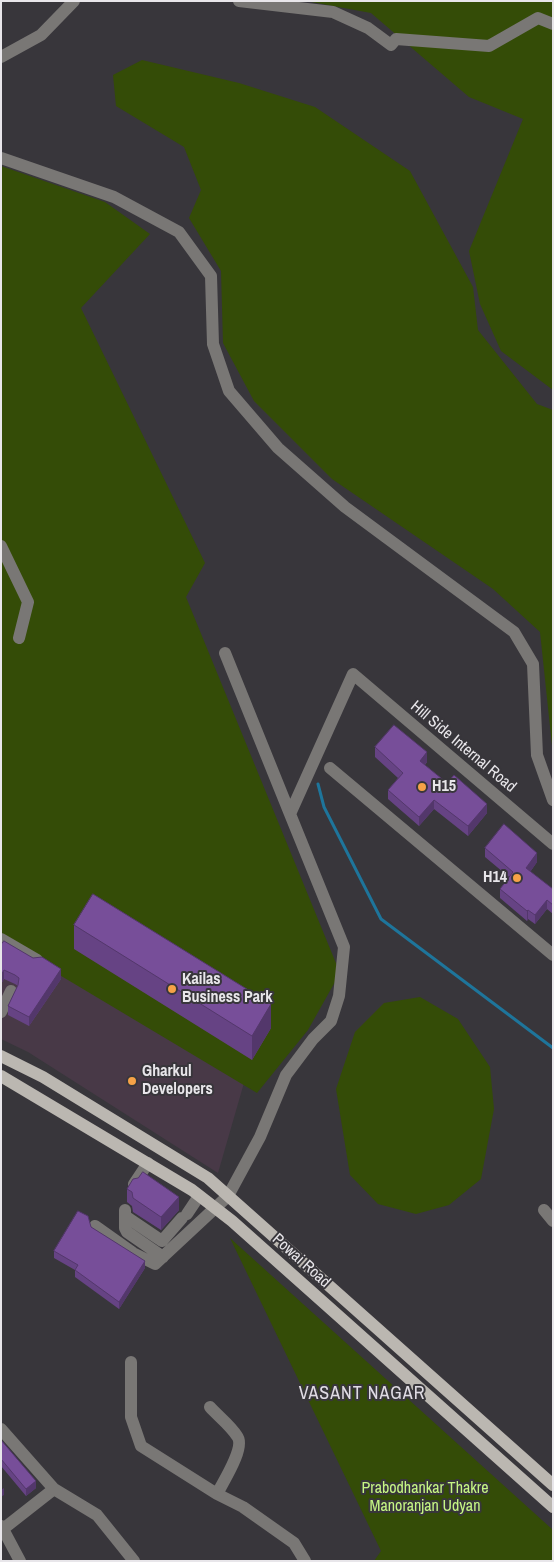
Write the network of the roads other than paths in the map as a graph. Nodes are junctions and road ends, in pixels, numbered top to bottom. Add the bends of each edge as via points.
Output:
1 (74, 1) edge
2 (239, 1) edge
3 (553, 24) edge
4 (1, 58) edge
5 (1, 158) edge
6 (1, 546) edge
7 (19, 638) dead end
8 (225, 653) dead end
9 (330, 768) dead end
10 (553, 800) edge
11 (290, 814) junction
12 (553, 844) edge
13 (1, 939) edge
14 (553, 955) edge
15 (37, 960) edge
16 (12, 991) dead end
17 (1, 1012) edge
18 (1, 1056) edge
19 (1, 1076) edge
20 (148, 1164) junction
21 (134, 1184) edge
22 (199, 1196) junction
23 (228, 1196) junction
24 (215, 1208) junction
25 (544, 1210) dead end
26 (553, 1221) edge
27 (95, 1226) dead end
28 (163, 1257) junction
29 (343, 1298) junction
30 (332, 1310) junction
31 (131, 1362) dead end
32 (210, 1407) dead end
33 (1, 1429) edge
34 (553, 1486) edge
35 (54, 1489) junction
36 (217, 1494) junction
37 (553, 1507) edge
38 (2, 1527) edge
39 (6, 1549) edge
40 (20, 1561) edge
41 (134, 1561) edge
42 (305, 1561) edge

1 - 4 street via 40,35
2 - 3 street via 333,12 368,28 391,45 396,39 489,46 538,18
5 - 10 street via 114,197 178,232 211,276 213,344 229,391 278,448 345,507 514,632 533,664 537,755
6 - 7 street via 28,602
8 - 11 street
9 - 14 street
11 - 12 street, Hill Side Internal Road via 353,674
11 - 23 street via 344,947 340,996 331,1022 286,1075 260,1137
13 - 15 street
16 - 17 street
18 - 23 main road, Powai Road via 43,1077 208,1178
19 - 20 main road, Powai Road
20 - 21 street
20 - 22 main road, Powai Road
22 - 24 main road, Powai Road
22 - 28 street via 162,1241 125,1213 127,1232
23 - 24 street
23 - 29 main road, Powai Road
24 - 28 street
24 - 30 main road, Powai Road
25 - 26 street
27 - 28 street via 155,1264
29 - 30 main road
29 - 34 main road, Powai Road
30 - 37 main road, Powai Road
31 - 36 street via 131,1417 141,1446
32 - 36 street via 238,1436 240,1443
33 - 35 street
35 - 38 street
35 - 41 street via 97,1515
36 - 42 street via 243,1507 294,1543
38 - 39 street
39 - 40 street

